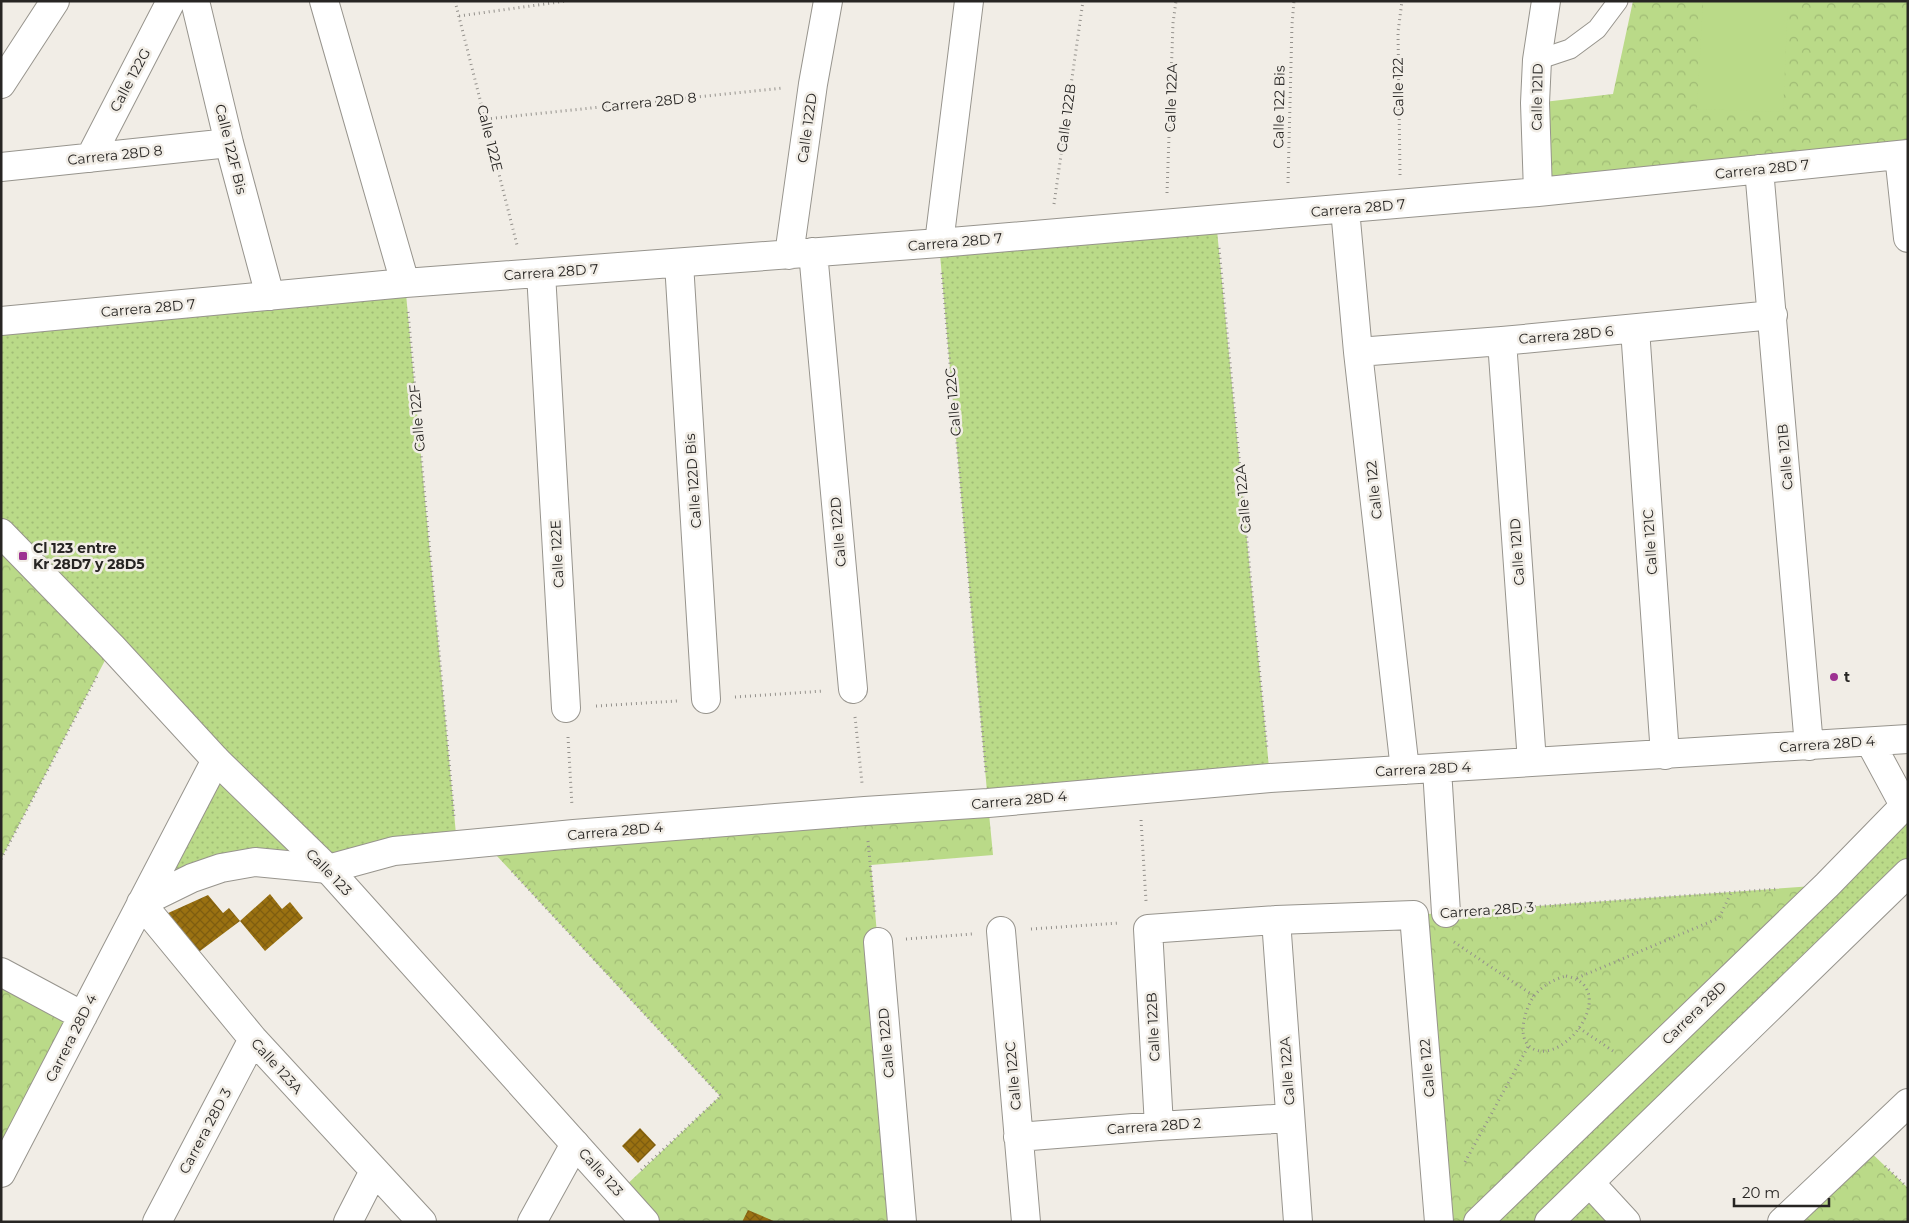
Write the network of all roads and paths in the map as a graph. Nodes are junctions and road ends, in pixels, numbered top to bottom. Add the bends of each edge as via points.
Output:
1 (55, 1) edge
2 (171, 1) edge
3 (195, 1) edge
4 (324, 1) edge
5 (455, 1) edge
6 (566, 1) edge
7 (828, 1) edge
8 (969, 1) edge
9 (1083, 1) edge
10 (1176, 1) edge
11 (1294, 1) edge
12 (1402, 1) edge
13 (1546, 1) edge
14 (1618, 1) edge
15 (459, 16) junction
16 (1538, 60) junction
17 (1, 84) edge
18 (813, 84) junction
19 (486, 119) junction
20 (229, 143) junction
21 (1904, 154) edge
22 (90, 158) junction
23 (1, 167) edge
24 (1759, 169) junction
25 (1538, 192) junction
26 (1400, 204) junction
27 (1345, 209) junction
28 (1287, 214) junction
29 (1216, 220) junction
30 (1166, 224) junction
31 (1050, 234) junction
32 (1908, 238) edge
33 (939, 243) junction
34 (801, 253) junction
35 (679, 263) junction
36 (533, 274) junction
37 (405, 283) junction
38 (270, 296) junction
39 (1, 300) edge
40 (1773, 315) junction
41 (12, 320) edge
42 (1635, 329) junction
43 (1502, 341) junction
44 (1358, 352) junction
45 (1, 533) edge
46 (112, 647) junction
47 (852, 689) joint
48 (706, 699) dead end
49 (566, 708) joint
50 (1908, 739) edge
51 (1870, 742) junction
52 (1809, 746) junction
53 (1665, 755) junction
54 (216, 760) junction
55 (1532, 762) junction
56 (1437, 768) junction
57 (1405, 770) junction
58 (1270, 778) junction
59 (1139, 790) junction
60 (988, 803) junction
61 (1906, 804) edge
62 (864, 811) junction
63 (574, 834) junction
64 (484, 842) junction
65 (457, 844) junction
66 (1, 859) edge
67 (871, 865) dead end
68 (328, 869) junction
69 (1904, 884) edge
70 (1779, 889) dead end
71 (1732, 892) junction
72 (1146, 902) dead end
73 (141, 903) junction
74 (1446, 913) joint
75 (1414, 915) junction
76 (1276, 920) junction
77 (1001, 931) dead end
78 (878, 942) joint
79 (1, 972) edge
80 (1577, 978) junction
81 (1534, 996) junction
82 (83, 1016) junction
83 (1579, 1028) junction
84 (253, 1039) junction
85 (1529, 1045) junction
86 (1638, 1068) junction
87 (1908, 1102) edge
88 (1290, 1118) junction
89 (1159, 1126) junction
90 (1018, 1137) junction
91 (575, 1144) junction
92 (1462, 1167) dead end
93 (374, 1171) junction
94 (1, 1173) edge
95 (1590, 1183) junction
96 (619, 1192) junction
97 (157, 1222) edge
98 (348, 1222) edge
99 (422, 1222) edge
100 (532, 1222) edge
101 (645, 1222) edge
102 (902, 1222) edge
103 (1026, 1222) edge
104 (1298, 1222) edge
105 (1439, 1222) edge
106 (1478, 1222) edge
107 (1549, 1222) edge
108 (1626, 1222) edge
109 (1782, 1222) edge

1 - 17 street
2 - 22 street, Calle 122G
3 - 20 street, Calle 122F Bis
4 - 37 street
5 - 15 path, Calle 122E
6 - 15 path
7 - 18 street, Calle 122D
8 - 33 street
9 - 31 path, Calle 122B
10 - 30 path, Calle 122A
11 - 28 path, Calle 122 Bis
12 - 26 path, Calle 122 via 1398,32
13 - 16 street, Calle 121D
14 - 16 lane via 1597,29 1570,49
15 - 19 path, Calle 122E
16 - 25 street, Calle 121D via 1535,103
18 - 19 path, Carrera 28D 8
18 - 34 street, Calle 122D
19 - 36 path, Calle 122E
20 - 22 street, Carrera 28D 8
20 - 38 street, Calle 122F Bis
21 - 24 street, Carrera 28D 7
21 - 32 street
22 - 23 street, Carrera 28D 8
24 - 25 street, Carrera 28D 7
24 - 40 street, Calle 121B
25 - 26 street, Carrera 28D 7
26 - 27 street, Carrera 28D 7
27 - 28 street, Carrera 28D 7
27 - 44 street, Calle 122
28 - 29 street, Carrera 28D 7
29 - 30 street, Carrera 28D 7
29 - 58 path, Calle 122A
30 - 31 street, Carrera 28D 7
31 - 33 street, Carrera 28D 7
33 - 34 street, Carrera 28D 7
33 - 60 path, Calle 122C
34 - 35 street, Carrera 28D 7
34 - 47 street, Calle 122D
35 - 36 street, Carrera 28D 7
35 - 48 street, Calle 122D Bis
36 - 37 street, Carrera 28D 7
36 - 49 street, Calle 122E
37 - 38 street, Carrera 28D 7
37 - 65 path, Calle 122F
38 - 41 street, Carrera 28D 7
39 - 41 street
40 - 42 street, Carrera 28D 6
40 - 52 street, Calle 121B
42 - 43 street, Carrera 28D 6
42 - 53 street, Calle 121C
43 - 44 street, Carrera 28D 6
43 - 55 street, Calle 121D
44 - 57 street, Calle 122
45 - 46 street, Calle 123
46 - 54 street, Calle 123
46 - 66 path
47 - 62 path
49 - 63 path
50 - 51 street, Carrera 28D 4
51 - 52 street, Carrera 28D 4
51 - 61 street
52 - 53 street, Carrera 28D 4
53 - 55 street, Carrera 28D 4
54 - 68 street, Calle 123
54 - 73 street, Carrera 28D 4
55 - 56 street, Carrera 28D 4
56 - 57 street, Carrera 28D 4
56 - 74 street
57 - 58 street, Carrera 28D 4
58 - 59 street, Carrera 28D 4
59 - 60 street, Carrera 28D 4
59 - 72 path
60 - 62 street, Carrera 28D 4
61 - 86 street, Carrera 28D
62 - 63 street, Carrera 28D 4
63 - 64 street, Carrera 28D 4
64 - 65 street, Carrera 28D 4
64 - 96 path via 720,1096
65 - 68 street, Carrera 28D 4 via 394,851
67 - 78 path
68 - 73 street, Carrera 28D 4 via 255,862 221,868
68 - 91 street, Calle 123
69 - 95 street
70 - 71 path, Carrera 28D 3
71 - 74 path, Carrera 28D 3
71 - 80 path via 1720,918
73 - 82 street, Carrera 28D 4
73 - 84 street, Calle 123A
75 - 76 street
75 - 81 path
75 - 105 street, Calle 122
76 - 88 street, Calle 122A
76 - 89 street, Calle 122B via 1148,929
77 - 90 street, Calle 122C
78 - 102 street, Calle 122D
79 - 82 street
80 - 81 path via 1566,976 1556,979
80 - 83 path via 1586,986 1590,997
81 - 85 path via 1523,1026 1523,1036
82 - 94 street, Carrera 28D 4
83 - 85 path via 1564,1044 1554,1049 1536,1050
83 - 86 path
84 - 93 street, Calle 123A
84 - 97 street, Carrera 28D 3
85 - 92 path
86 - 106 street, Carrera 28D
87 - 109 street
88 - 89 street, Carrera 28D 2
88 - 104 street, Calle 122A
89 - 90 street, Carrera 28D 2
90 - 103 street, Calle 122C
91 - 96 street, Calle 123
91 - 100 street
93 - 98 street
93 - 99 street, Calle 123A
95 - 107 street
95 - 108 street
96 - 101 street, Calle 123

